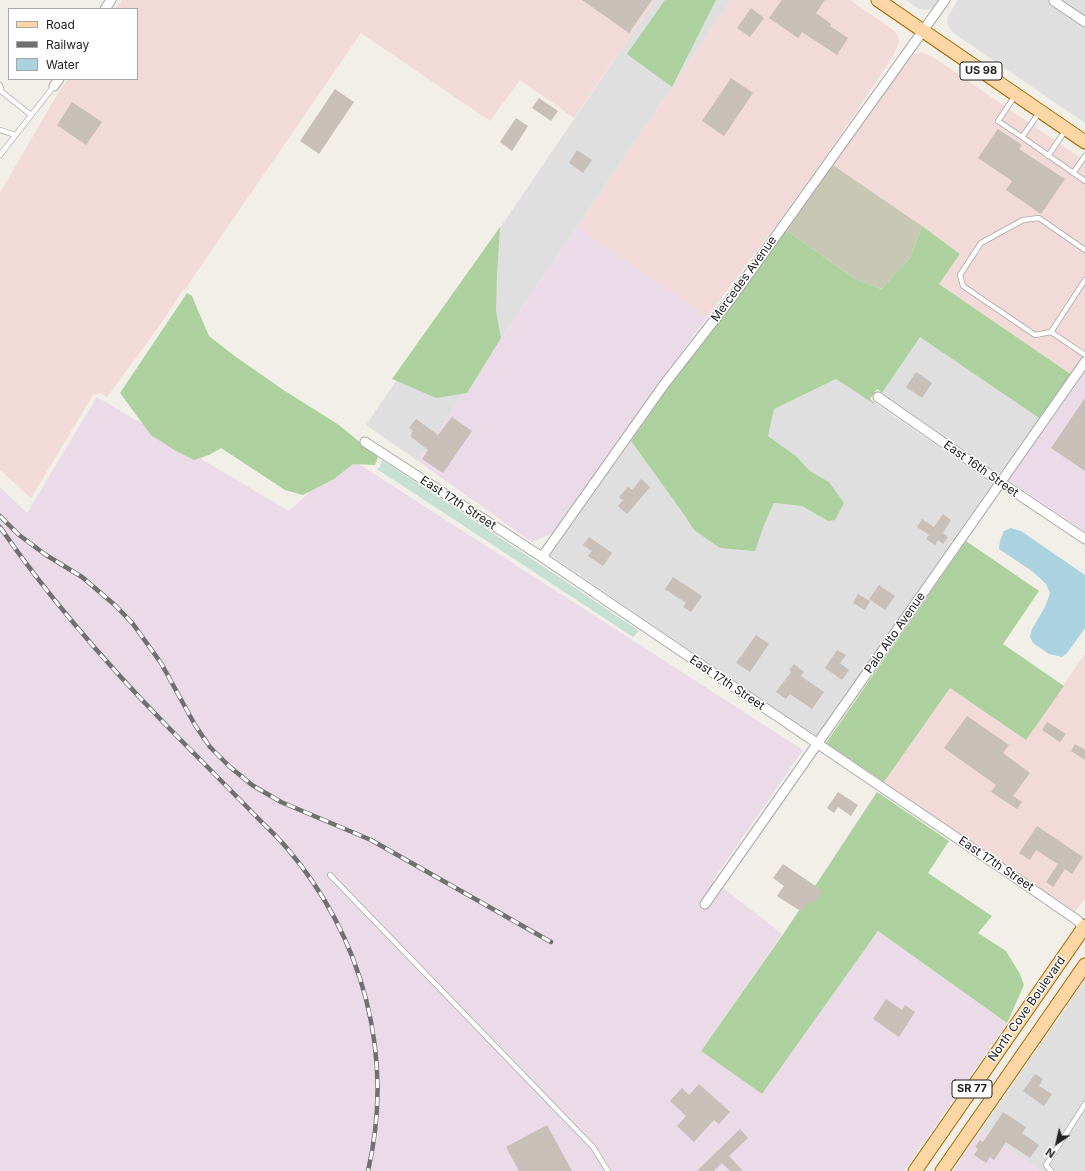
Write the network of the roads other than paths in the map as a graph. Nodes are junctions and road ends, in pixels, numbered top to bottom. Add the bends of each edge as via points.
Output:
1 (878, 0) edge
2 (945, 0) edge
3 (1055, 0) edge
4 (1085, 22) edge
5 (923, 31) junction
6 (56, 82) edge
7 (0, 85) edge
8 (1016, 95) junction
9 (1040, 111) junction
10 (32, 114) junction
11 (1066, 129) junction
12 (0, 130) edge
13 (15, 135) junction
14 (1022, 137) junction
15 (1085, 142) edge
16 (0, 155) edge
17 (1048, 156) junction
18 (1085, 156) edge
19 (1073, 173) junction
20 (1085, 181) edge
21 (1085, 250) edge
22 (1085, 280) edge
23 (1051, 332) junction
24 (1085, 355) edge
25 (1085, 362) edge
26 (878, 397) dead end
27 (365, 442) dead end
28 (1000, 482) junction
29 (1085, 539) edge
30 (542, 557) junction
31 (818, 745) junction
32 (330, 875) dead end
33 (705, 904) dead end
34 (1085, 928) edge
35 (1085, 965) edge
36 (1085, 1104) edge
37 (608, 1171) edge
38 (915, 1171) edge
39 (942, 1171) edge
40 (1050, 1171) edge

1 - 5 main road, US 98
2 - 5 street, Mercedes Avenue
3 - 4 street
5 - 8 main road, US 98
5 - 30 street, Mercedes Avenue via 733,296 663,386
6 - 10 lane
7 - 10 lane via 2,92
8 - 9 main road, US 98
8 - 14 lane via 998,121
9 - 11 main road, US 98
9 - 14 lane
10 - 13 lane
11 - 15 main road, US 98
11 - 17 lane
12 - 13 lane
13 - 16 lane
14 - 17 lane
17 - 19 lane
18 - 19 lane
19 - 20 lane
21 - 23 lane via 1039,218 1023,220 981,243 960,275 963,286 1035,335
22 - 23 lane
23 - 24 lane
25 - 28 street, Palo Alto Avenue
26 - 28 street, East 16th Street
27 - 30 street, East 17th Street
28 - 29 street, East 16th Street
28 - 31 street, Palo Alto Avenue
30 - 31 street, East 17th Street
31 - 33 street, Palo Alto Avenue
31 - 34 street, East 17th Street via 1019,880
32 - 37 lane via 593,1147
34 - 38 main road, North Cove Boulevard / SR 77
35 - 39 main road, North Cove Boulevard / SR 77
36 - 40 lane via 1046,1165

